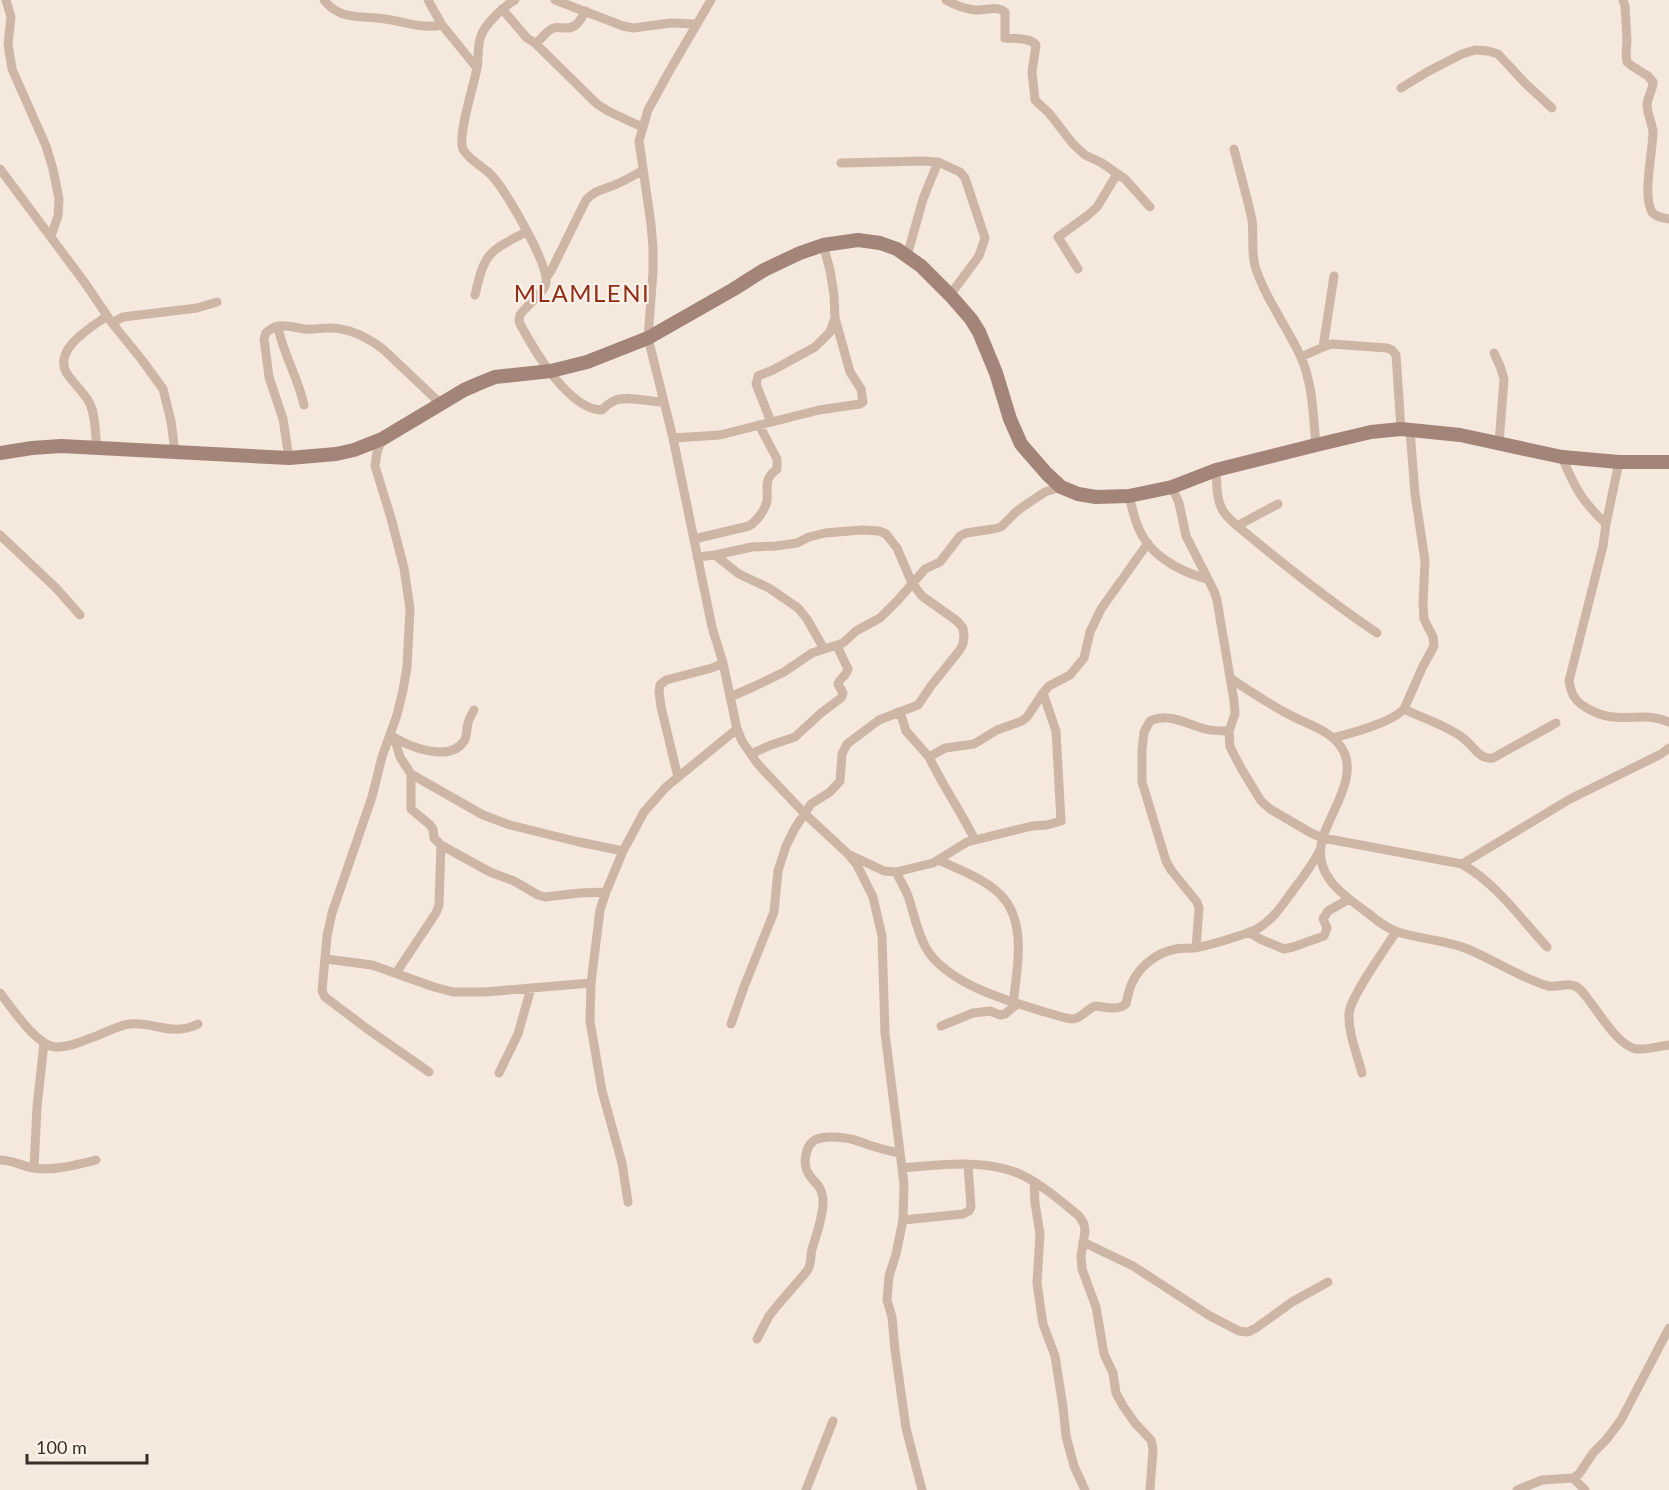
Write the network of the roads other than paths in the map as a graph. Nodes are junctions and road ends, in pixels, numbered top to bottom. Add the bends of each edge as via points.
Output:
1 (6, 0) edge
2 (324, 0) edge
3 (428, 0) edge
4 (515, 0) edge
5 (555, 0) edge
6 (711, 0) edge
7 (946, 0) edge
8 (1623, 0) edge
9 (502, 9) junction
10 (586, 11) junction
11 (696, 24) junction
12 (442, 25) junction
13 (534, 43) junction
14 (477, 68) junction
15 (1401, 88) dead end
16 (1552, 108) dead end
17 (642, 127) junction
18 (1234, 149) dead end
19 (938, 162) junction
20 (841, 163) dead end
21 (0, 169) edge
22 (643, 170) junction
23 (1117, 174) junction
24 (1150, 207) dead end
25 (1669, 219) edge
26 (526, 232) junction
27 (51, 236) junction
28 (823, 245) junction
29 (907, 256) junction
30 (1078, 269) dead end
31 (1334, 276) dead end
32 (546, 278) junction
33 (475, 295) dead end
34 (950, 295) junction
35 (217, 302) dead end
36 (836, 318) junction
37 (110, 319) junction
38 (278, 327) junction
39 (648, 338) junction
40 (1323, 347) junction
41 (1494, 353) dead end
42 (1301, 357) junction
43 (550, 371) junction
44 (664, 402) junction
45 (441, 404) junction
46 (304, 405) dead end
47 (771, 422) junction
48 (759, 425) junction
49 (1405, 429) junction
50 (673, 438) junction
51 (382, 439) junction
52 (1499, 444) junction
53 (1316, 445) junction
54 (97, 448) junction
55 (354, 450) junction
56 (175, 452) junction
57 (0, 453) edge
58 (1562, 457) junction
59 (289, 458) junction
60 (1619, 462) junction
61 (1669, 462) edge
62 (375, 466) junction
63 (1216, 470) junction
64 (1061, 487) junction
65 (1172, 487) junction
66 (1129, 496) junction
67 (1278, 504) dead end
68 (1606, 524) junction
69 (1237, 526) junction
70 (0, 535) edge
71 (694, 539) junction
72 (1148, 543) junction
73 (715, 555) junction
74 (697, 557) junction
75 (1207, 579) junction
76 (912, 583) junction
77 (80, 615) dead end
78 (1377, 633) dead end
79 (837, 646) junction
80 (824, 649) junction
81 (723, 663) junction
82 (1230, 678) junction
83 (1043, 693) junction
84 (730, 697) junction
85 (1404, 709) junction
86 (474, 710) dead end
87 (898, 712) junction
88 (1669, 722) edge
89 (1556, 723) dead end
90 (737, 729) junction
91 (1229, 731) junction
92 (392, 736) junction
93 (1333, 738) junction
94 (1669, 748) edge
95 (751, 754) junction
96 (930, 757) junction
97 (411, 774) junction
98 (678, 777) junction
99 (805, 814) junction
100 (975, 840) junction
101 (1322, 843) junction
102 (441, 845) junction
103 (623, 851) junction
104 (848, 854) junction
105 (938, 860) junction
106 (1462, 864) junction
107 (896, 872) junction
108 (606, 892) junction
109 (1349, 899) junction
110 (1249, 932) junction
111 (1396, 932) junction
112 (1547, 947) dead end
113 (1196, 948) junction
114 (326, 959) junction
115 (396, 973) junction
116 (591, 983) junction
117 (531, 988) junction
118 (0, 993) edge
119 (1015, 1004) junction
120 (198, 1024) dead end
121 (732, 1024) dead end
122 (941, 1026) dead end
123 (44, 1043) junction
124 (1669, 1045) edge
125 (429, 1072) dead end
126 (499, 1073) dead end
127 (1362, 1073) dead end
128 (899, 1153) junction
129 (0, 1160) edge
130 (96, 1160) dead end
131 (968, 1165) junction
132 (34, 1168) junction
133 (902, 1168) junction
134 (1034, 1182) junction
135 (628, 1202) dead end
136 (903, 1220) junction
137 (1083, 1242) junction
138 (1328, 1282) dead end
139 (1669, 1328) edge
140 (757, 1339) dead end
141 (833, 1421) dead end
142 (1573, 1478) junction
143 (806, 1490) edge
144 (922, 1490) edge
145 (1085, 1490) edge
146 (1150, 1490) edge
147 (1517, 1490) edge
148 (1586, 1490) edge

1 - 27 street via 11,16 8,44 12,69 46,146 59,199
2 - 12 street via 334,10 350,15 417,26
3 - 12 street
4 - 9 street
5 - 10 street
6 - 11 street
7 - 23 street via 957,6 977,10 999,8 1005,12 1005,38 1033,41 1035,45 1035,100 1085,155
8 - 25 street via 1627,62 1653,82 1647,102 1653,134 1648,189 1651,209
9 - 13 street
9 - 14 street via 481,36
10 - 11 street via 633,28
10 - 13 street via 574,27 554,28
11 - 17 street
12 - 14 street
13 - 17 street via 597,104
14 - 26 street via 463,148 498,183
15 - 16 street via 1462,54 1488,51 1498,54
17 - 22 street via 638,145
18 - 42 street via 1252,220 1254,262 1260,281
19 - 20 street
19 - 29 street via 922,199
19 - 34 street via 965,178 985,238 979,256
21 - 27 street
22 - 32 street via 592,193
22 - 39 street via 653,248
23 - 24 street
23 - 30 street via 1097,207 1058,237
26 - 32 street via 542,261
26 - 33 street via 487,258
27 - 37 street
28 - 29 main road via 858,240 880,243
28 - 36 street
28 - 39 main road via 764,270
29 - 34 main road
31 - 40 street
32 - 43 street via 544,287 519,320
34 - 64 main road via 979,332 1021,444
35 - 37 street
36 - 47 street via 829,334 815,347 758,376 756,384
36 - 47 street via 850,372 864,402
37 - 54 street via 83,333 68,349 64,360 66,372 90,405
37 - 56 street via 163,389
38 - 45 street via 335,328 374,342
38 - 46 street
38 - 59 street via 268,330 264,339
39 - 43 main road via 587,362
39 - 44 street
40 - 42 street
40 - 49 street via 1332,344 1387,348 1394,352
41 - 52 street via 1504,379
42 - 53 street via 1310,389
43 - 44 street via 572,396 596,410 624,398
43 - 45 main road via 495,377
44 - 50 street
45 - 51 main road
47 - 48 street
48 - 50 street via 720,435
48 - 71 street via 777,459 777,469 769,476 767,501 758,518 749,526
49 - 52 main road
49 - 53 main road via 1371,432
49 - 85 street via 1425,561 1424,619 1434,646
50 - 71 street
51 - 55 main road
51 - 62 street
52 - 58 main road
53 - 63 main road
54 - 56 main road
54 - 57 main road via 61,446
55 - 59 main road
55 - 62 street
56 - 59 main road
58 - 60 main road
58 - 68 street via 1577,491
60 - 61 main road
60 - 68 street
62 - 92 street via 404,568 410,609 407,667
63 - 65 main road
63 - 69 street via 1222,509
64 - 66 main road via 1096,497
64 - 76 street via 1024,506 1001,527 960,536 940,562 925,569
65 - 66 main road
65 - 75 street via 1186,536
66 - 72 street via 1138,528
67 - 69 street
68 - 88 street via 1570,688 1575,699 1599,713 1612,717 1654,716
69 - 78 street
70 - 77 street
71 - 74 street
72 - 75 street via 1168,561
72 - 83 street via 1101,609 1080,664
73 - 74 street
73 - 76 street via 796,543 825,533 879,531 897,548
73 - 80 street via 739,574 798,608
74 - 81 street
75 - 82 street via 1217,600
76 - 79 street via 880,618
76 - 87 street via 927,601 957,621 964,637 959,651 918,705
79 - 80 street
79 - 95 street via 848,669 838,684 843,693 841,698 795,737
80 - 84 street
81 - 84 street
81 - 98 street via 660,685 661,707
82 - 91 street via 1234,714
82 - 93 street
83 - 96 street via 1022,721 974,744 945,748
83 - 100 street via 1056,731 1061,821
84 - 90 street
85 - 89 street via 1458,734 1489,758
85 - 93 street via 1392,718
86 - 92 street via 465,740 453,750 432,752
87 - 96 street via 906,731
87 - 99 street via 879,720 847,744 842,754 840,781 811,804
90 - 95 street
90 - 98 street
91 - 101 street via 1233,754 1265,806
91 - 113 street via 1164,717 1150,721 1144,732 1142,782 1166,861 1199,908
92 - 97 street
92 - 114 street via 334,904
93 - 101 street via 1343,749 1348,774
94 - 106 street via 1570,799
95 - 99 street
96 - 100 street
97 - 102 street via 411,809 430,825
97 - 103 street via 497,821
98 - 103 street via 644,812
99 - 104 street
99 - 121 street via 781,858 774,912
100 - 105 street
101 - 106 street
101 - 109 street via 1320,859 1326,876
101 - 110 street via 1315,860 1278,912
102 - 108 street via 545,897
102 - 115 street via 439,905
103 - 108 street
104 - 107 street via 884,871
104 - 128 street via 873,897 882,936 885,1033
105 - 107 street
105 - 119 street via 976,878 1005,899 1017,932
106 - 112 street via 1489,883
107 - 119 street via 933,959 981,991
108 - 116 street
109 - 110 street via 1326,913 1324,936 1293,947 1281,948
109 - 111 street
110 - 113 street
111 - 124 street via 1467,949 1548,986 1574,985 1624,1043 1639,1049
111 - 127 street via 1349,1011
113 - 119 street via 1175,949 1150,960 1132,982 1124,1006 1095,1006 1072,1019
114 - 115 street via 363,963
114 - 125 street via 323,995
115 - 117 street via 453,992
116 - 117 street
116 - 135 street via 590,1021
117 - 126 street via 519,1035
118 - 123 street
119 - 122 street via 1005,1014 973,1012
120 - 123 street via 179,1031 132,1024 64,1047
123 - 132 street
128 - 133 street
128 - 140 street via 844,1138 818,1138 812,1142 806,1155 807,1170 818,1183 823,1205 811,1263 769,1316
129 - 132 street
130 - 132 street via 71,1167
131 - 133 street
131 - 134 street via 1008,1170
131 - 136 street via 969,1211
133 - 136 street
134 - 137 street via 1079,1216 1084,1224
134 - 145 street via 1042,1318 1055,1356 1066,1436
136 - 144 street via 887,1300 906,1428
137 - 138 street via 1133,1266 1239,1331 1256,1328
137 - 146 street via 1082,1269 1096,1307 1116,1393 1153,1449
139 - 142 street via 1621,1420
141 - 143 street
142 - 147 street via 1542,1480
142 - 148 street

